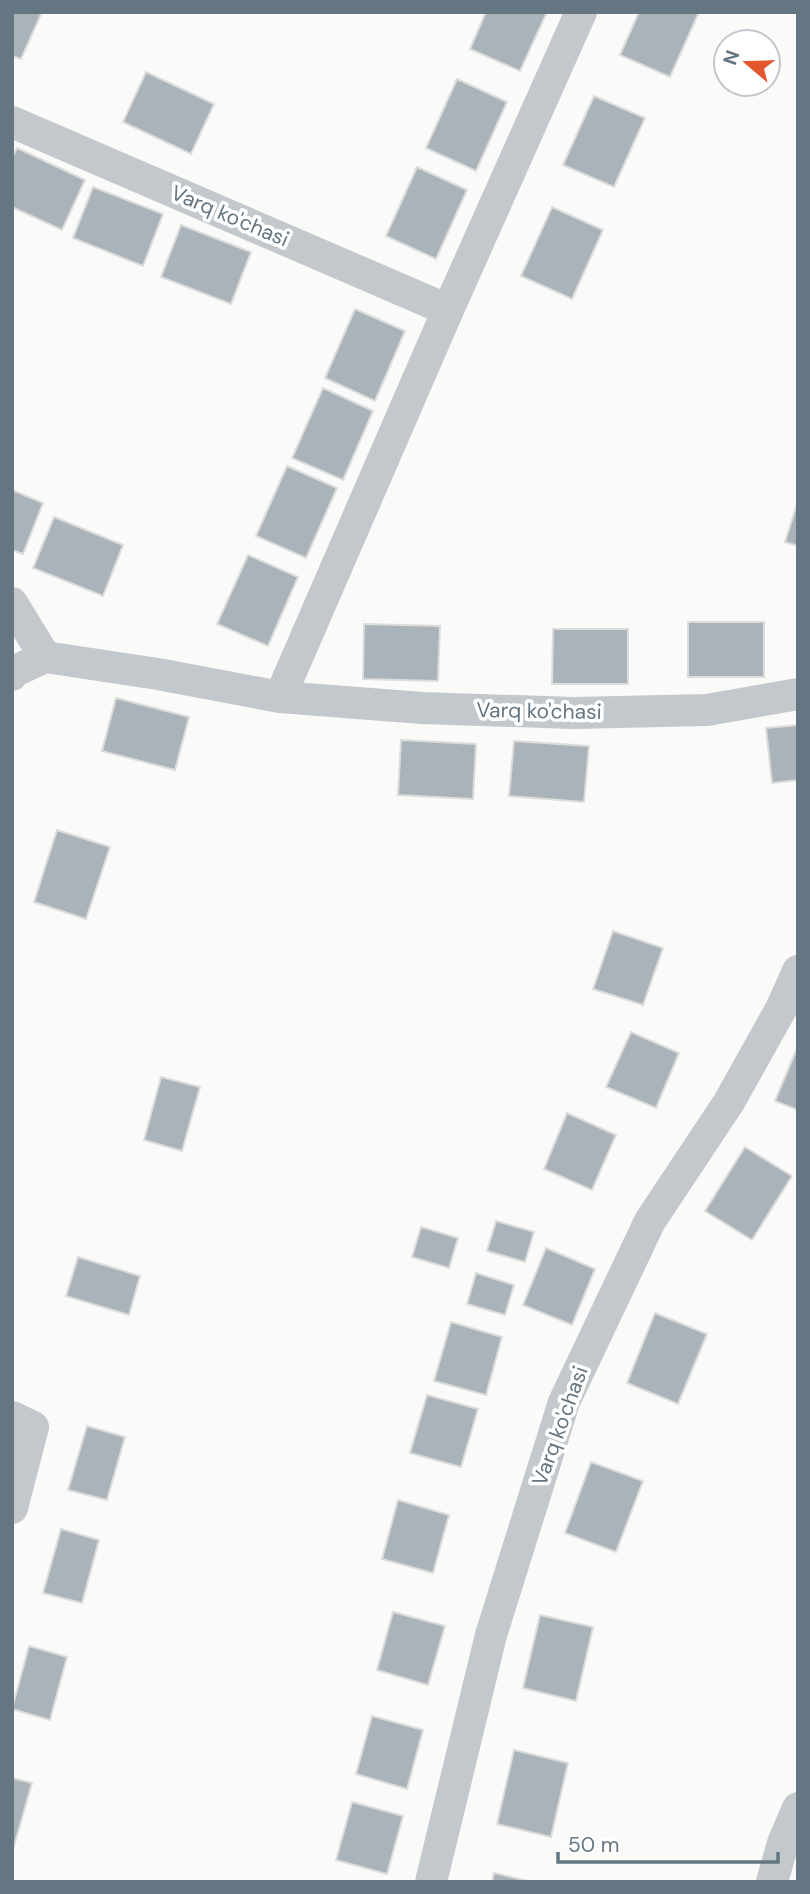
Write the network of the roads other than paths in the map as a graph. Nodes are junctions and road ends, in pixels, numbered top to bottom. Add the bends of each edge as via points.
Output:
1 (581, 12) edge
2 (12, 122) edge
3 (448, 310) junction
4 (12, 603) edge
5 (45, 657) junction
6 (12, 675) edge
7 (798, 694) edge
8 (280, 697) junction
9 (798, 971) edge
10 (12, 1417) edge
11 (12, 1508) edge
12 (798, 1808) edge
13 (431, 1882) edge
14 (772, 1882) edge

1 - 3 street
2 - 3 street, Varq ko'chasi
3 - 8 street
4 - 5 street
5 - 6 street
5 - 8 street, Varq ko'chasi
7 - 8 street, Varq ko'chasi via 707,710 573,713
9 - 13 street, Varq ko'chasi via 729,1102 650,1221 564,1402 491,1635
10 - 11 street via 33,1427
12 - 14 street

